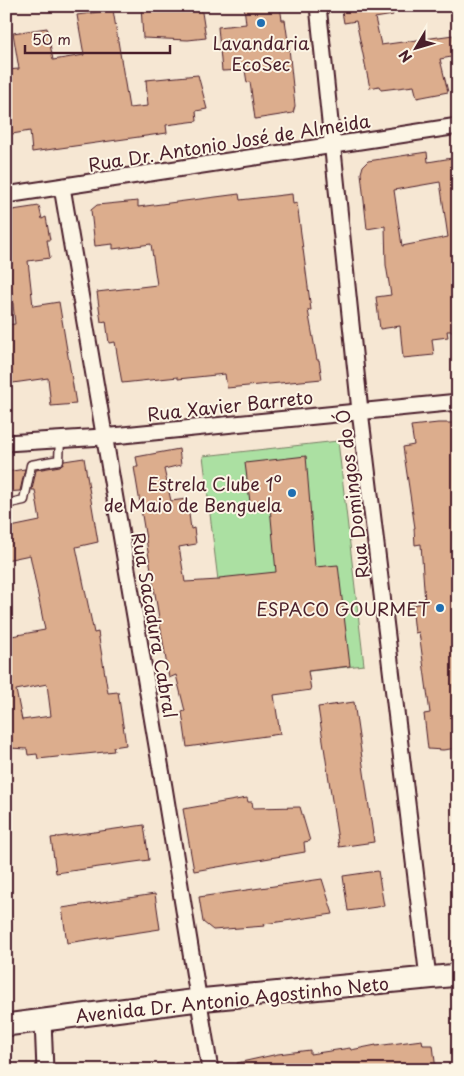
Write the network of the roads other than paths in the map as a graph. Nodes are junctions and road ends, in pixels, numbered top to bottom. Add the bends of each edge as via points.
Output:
1 (318, 6) edge
2 (458, 126) edge
3 (333, 144) junction
4 (62, 187) junction
5 (6, 195) edge
6 (458, 402) edge
7 (360, 411) junction
8 (104, 436) junction
9 (60, 440) junction
10 (6, 443) edge
11 (6, 504) edge
12 (458, 975) edge
13 (428, 978) junction
14 (198, 1000) junction
15 (44, 1021) junction
16 (6, 1025) edge
17 (46, 1070) edge
18 (210, 1070) edge

1 - 3 street, Rua Domingos do Ó
2 - 3 street, Rua Dr. Antonio José de Almeida
3 - 4 street, Rua Dr. Antonio José de Almeida
3 - 7 street, Rua Domingos do Ó
4 - 5 street, Rua Dr. Antonio José de Almeida
4 - 8 street, Rua Sacadura Cabral
6 - 7 street, Rua Xavier Barreto
7 - 8 street, Rua Xavier Barreto
7 - 13 street, Rua Domingos do Ó
8 - 9 street, Rua Xavier Barreto
8 - 14 street, Rua Sacadura Cabral
9 - 10 street, Rua Xavier Barreto
9 - 11 lane via 59,460 31,465 24,500
12 - 13 street, Avenida Dr. Antonio Agostinho Neto
13 - 14 street, Avenida Dr. Antonio Agostinho Neto
14 - 15 street, Avenida Dr. Antonio Agostinho Neto
14 - 18 street, Rua Sacadura Cabral
15 - 16 street, Avenida Dr. Antonio Agostinho Neto
15 - 17 street

